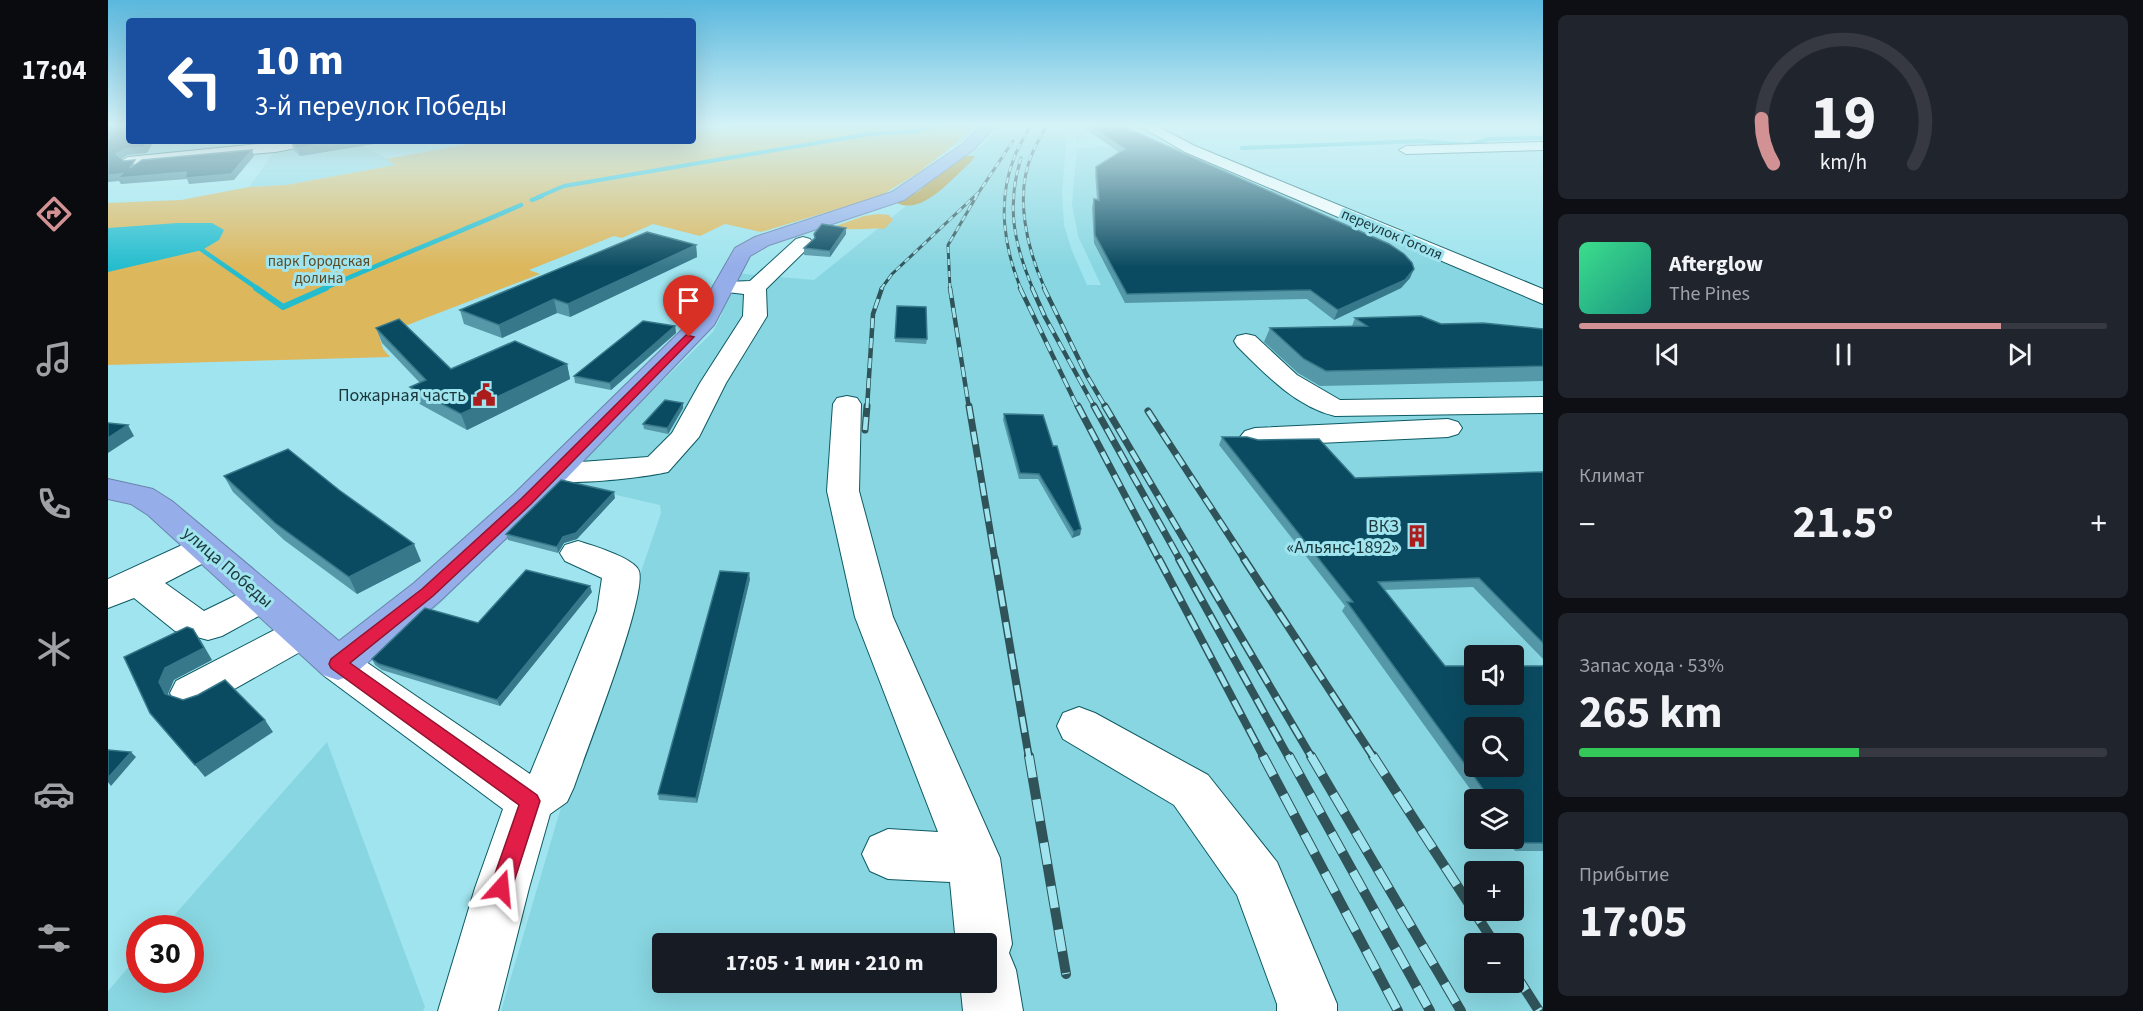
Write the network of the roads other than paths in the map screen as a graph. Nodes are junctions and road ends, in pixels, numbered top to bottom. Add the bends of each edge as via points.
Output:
1 (932, 172) edge
2 (1245, 172) edge
3 (803, 243) dead end
4 (724, 286) junction
5 (755, 288) junction
6 (1543, 297) edge
7 (1246, 341) dead end
8 (847, 404) dead end
9 (1543, 405) edge
10 (1543, 424) edge
11 (1255, 437) edge
12 (554, 473) junction
13 (108, 489) edge
14 (205, 548) junction
15 (578, 553) dead end
16 (122, 588) edge
17 (262, 598) junction
18 (302, 633) junction
19 (338, 664) junction
20 (191, 693) dead end
21 (1079, 726) dead end
22 (530, 801) junction
23 (888, 854) dead end
24 (974, 858) junction
25 (983, 933) edge
26 (990, 993) edge
27 (468, 1011) edge
28 (993, 1011) edge
29 (1307, 1011) edge

1 - 4 highway via 898,196 762,241 742,252
2 - 6 street, переулок Гоголя
3 - 5 street
4 - 5 street
4 - 12 highway via 706,320
5 - 12 street via 755,316 684,437 657,465
7 - 9 street via 1288,381 1335,408
8 - 24 street via 843,491 874,617
10 - 11 street
12 - 19 highway via 427,592
13 - 14 highway, улица Победы via 142,496
14 - 16 street
14 - 17 highway, улица Победы
15 - 22 street via 621,572 616,611 550,787
16 - 17 street via 189,621 208,626
17 - 18 highway, улица Победы
18 - 19 highway, улица Победы
18 - 20 street
19 - 22 street
21 - 29 street via 1191,790 1258,880
22 - 27 street via 501,888
23 - 24 street
24 - 25 street
26 - 28 street

